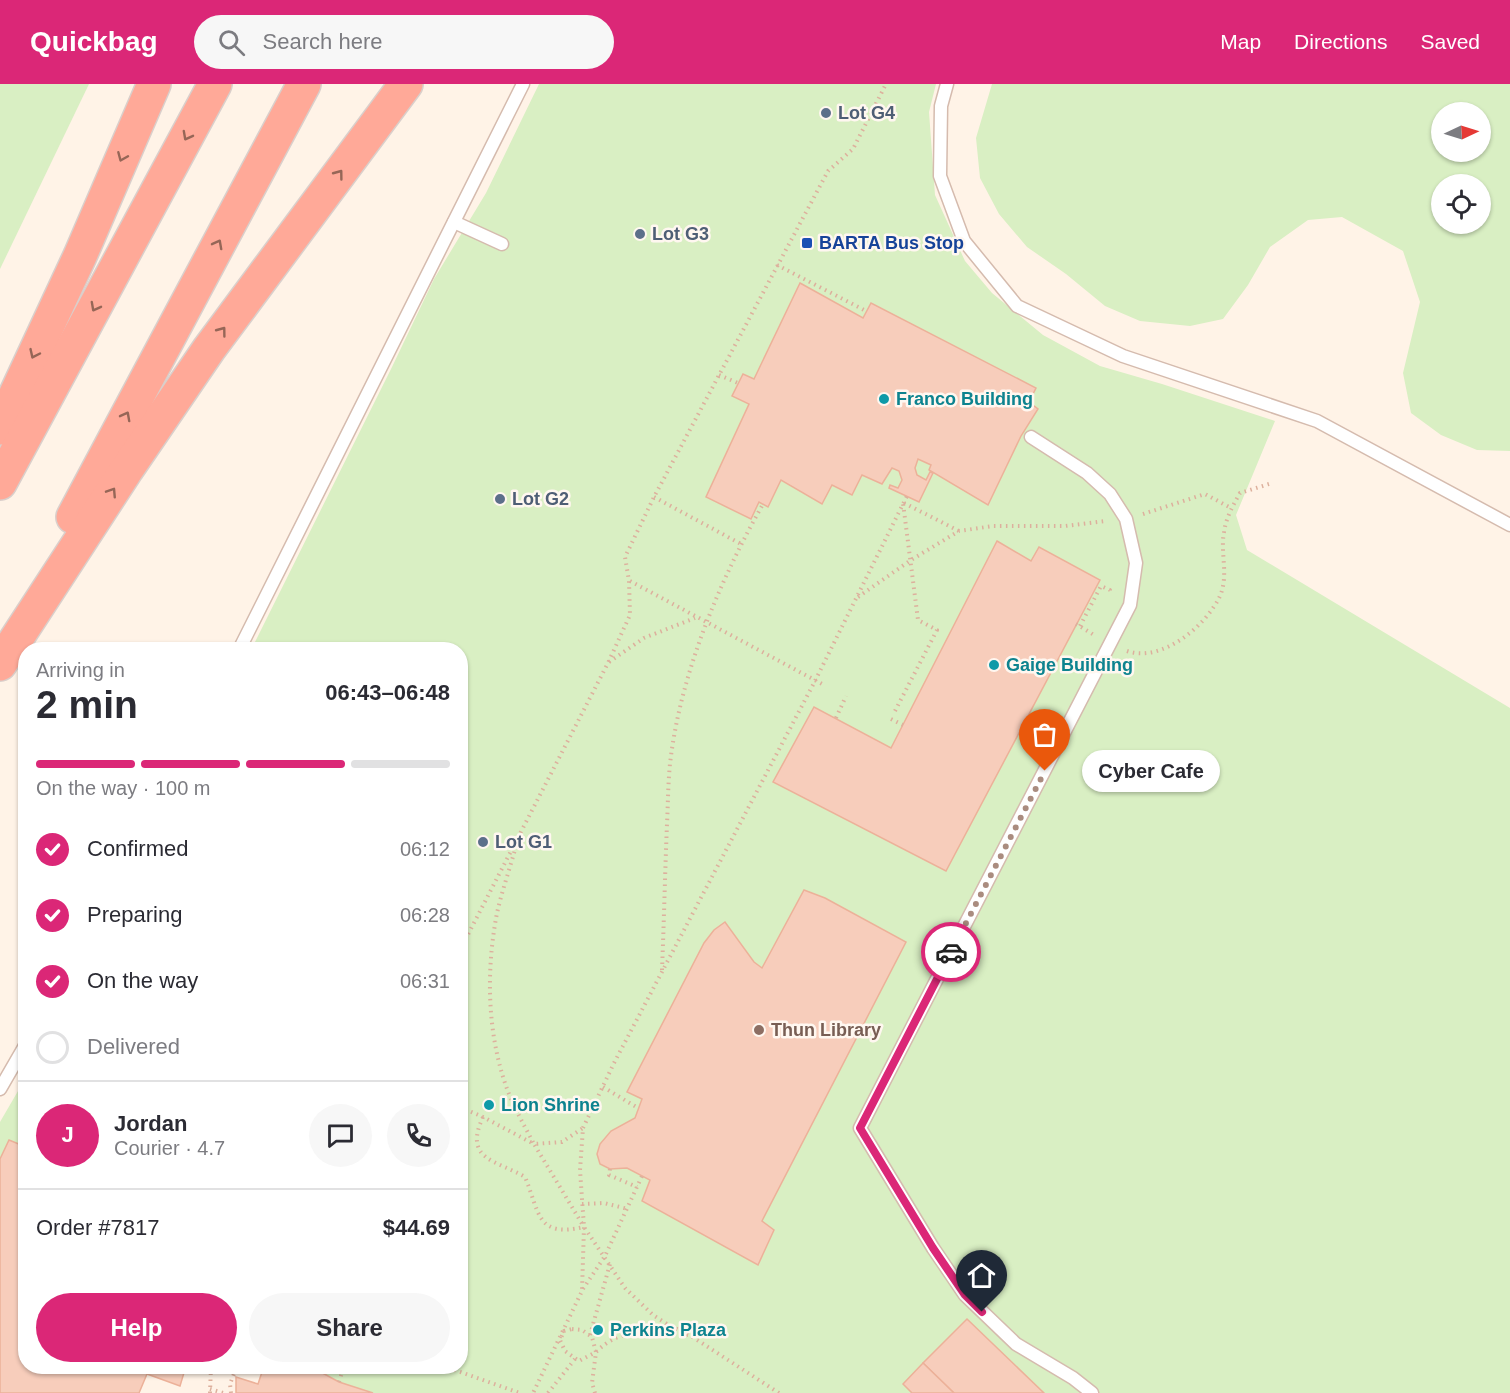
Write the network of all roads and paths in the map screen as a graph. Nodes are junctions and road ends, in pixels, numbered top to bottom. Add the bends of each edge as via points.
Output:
1 (154, 84) edge
2 (215, 84) edge
3 (304, 84) edge
4 (406, 84) edge
5 (523, 84) edge
6 (886, 84) edge
7 (947, 84) edge
8 (454, 222) junction
9 (502, 244) dead end
10 (777, 265) junction
11 (864, 310) dead end
12 (719, 375) junction
13 (738, 383) dead end
14 (0, 428) edge
15 (1031, 437) dead end
16 (0, 483) edge
17 (1269, 484) dead end
18 (907, 496) dead end
19 (654, 497) junction
20 (903, 502) junction
21 (763, 504) dead end
22 (1231, 508) junction
23 (1126, 519) junction
24 (1510, 525) edge
25 (959, 531) junction
26 (741, 544) junction
27 (911, 560) junction
28 (629, 581) junction
29 (857, 598) junction
30 (1108, 600) dead end
31 (696, 618) junction
32 (707, 624) junction
33 (1092, 633) dead end
34 (243, 642) edge
35 (1110, 646) junction
36 (0, 653) edge
37 (608, 663) junction
38 (0, 664) edge
39 (815, 681) junction
40 (824, 685) dead end
41 (846, 696) dead end
42 (896, 711) dead end
43 (836, 718) dead end
44 (891, 719) dead end
45 (903, 725) dead end
46 (518, 837) junction
47 (468, 934) edge
48 (662, 970) junction
49 (18, 1058) edge
50 (603, 1087) junction
51 (0, 1089) edge
52 (638, 1108) dead end
53 (468, 1110) edge
54 (483, 1117) junction
55 (583, 1128) junction
56 (534, 1144) junction
57 (610, 1169) dead end
58 (642, 1176) dead end
59 (637, 1187) junction
60 (582, 1204) junction
61 (627, 1209) junction
62 (584, 1227) junction
63 (605, 1256) junction
64 (610, 1264) junction
65 (582, 1291) junction
66 (568, 1322) junction
67 (572, 1329) junction
68 (564, 1331) junction
69 (590, 1335) junction
70 (691, 1336) junction
71 (560, 1340) junction
72 (596, 1352) junction
73 (575, 1359) junction
74 (211, 1374) edge
75 (234, 1374) edge
76 (342, 1374) edge
77 (466, 1374) edge
78 (339, 1382) dead end
79 (210, 1391) edge
80 (223, 1393) edge
81 (231, 1393) edge
82 (519, 1393) edge
83 (533, 1393) edge
84 (548, 1393) edge
85 (595, 1393) edge
86 (779, 1393) edge
87 (1092, 1393) edge

1 -> 14 highway
2 -> 16 highway
36 -> 3 highway
38 -> 4 highway via 209,349
5 - 8 lane
6 - 10 path via 853,149 828,171
7 - 24 lane via 941,106 940,176 964,241 1017,306 1123,356 1317,421
8 - 9 lane
8 - 34 lane
10 - 11 path
10 - 12 path
12 - 13 path
12 - 19 path
15 - 23 lane via 1087,473 1110,494
17 - 22 path via 1240,493
18 - 20 path
19 - 26 path
19 - 28 path via 625,557
20 - 25 path
20 - 27 path
20 - 29 path
21 - 26 path
22 - 23 path via 1205,494
22 - 35 path via 1224,532 1225,567 1220,596 1198,628 1168,649 1134,654
23 - 25 path
23 - 35 lane via 1136,563 1130,605
25 - 27 path
26 - 32 path
27 - 29 path
27 - 42 path via 918,620 938,630
28 - 31 path
28 - 37 path via 630,615
29 - 39 path
30 - 33 path via 1110,590 1101,586 1078,625
31 - 32 path
31 - 37 path via 644,638
32 - 39 path
32 - 48 path via 687,677 670,766
35 - 87 lane via 860,1128 965,1295 1016,1344
37 - 46 path
39 - 40 path
39 - 48 path
41 - 43 path
44 - 45 path
46 - 47 path
46 - 56 path via 498,911 490,995 506,1086
48 - 50 path
49 - 51 lane
50 - 52 path
50 - 55 path
53 - 54 path
54 - 56 path
54 - 62 path via 476,1131 483,1155 525,1177 539,1216 548,1226 559,1230
55 - 56 path via 562,1142
55 - 60 path
56 - 62 path
57 - 59 path via 609,1175
58 - 59 path
59 - 61 path
60 - 61 path via 604,1203
60 - 62 path
61 - 63 path
62 - 63 path
62 - 65 path
63 - 64 path
63 - 65 path
64 - 69 path
64 - 70 path via 625,1288 654,1315
65 - 66 path
66 - 67 path
66 - 68 path
67 - 68 path
67 - 69 path
68 - 71 path
69 - 72 path
70 - 72 path via 650,1331 625,1334 606,1341
70 - 86 path
71 - 73 path
71 - 83 path
72 - 73 path via 579,1361
72 - 85 path via 592,1383
73 - 84 path
74 - 79 path
75 - 81 path
76 - 78 path
77 - 82 path
79 - 80 path

